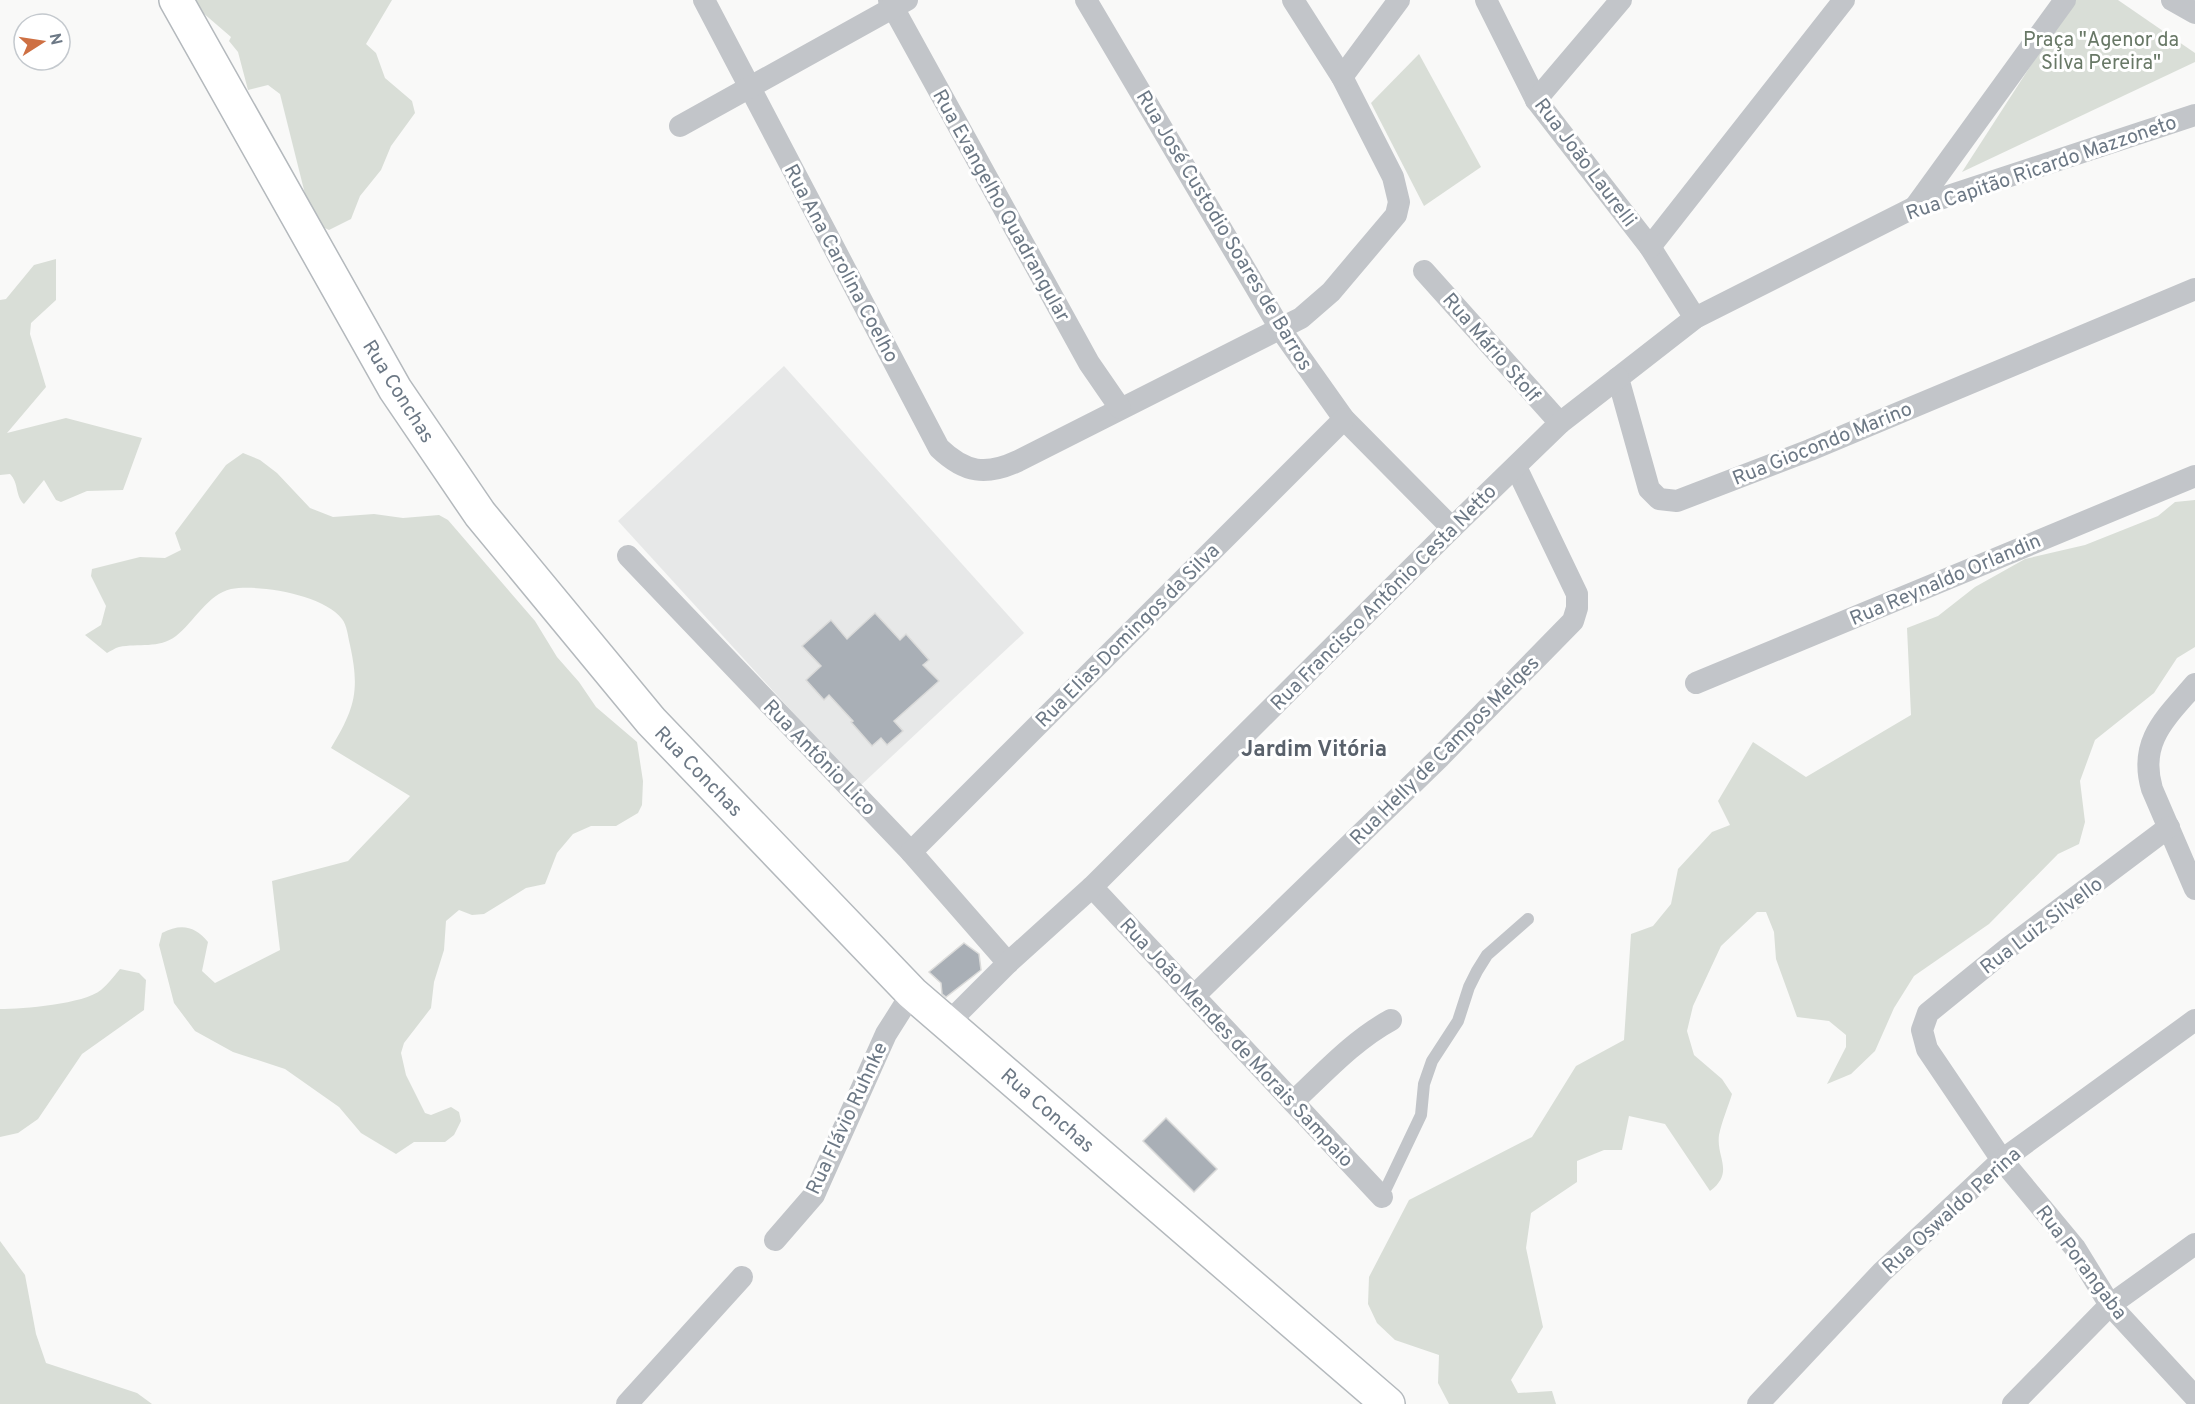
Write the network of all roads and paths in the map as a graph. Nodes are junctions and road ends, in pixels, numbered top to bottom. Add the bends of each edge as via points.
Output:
1 (177, 0) edge
2 (704, 0) edge
3 (1086, 0) edge
4 (1293, 0) edge
5 (1400, 0) edge
6 (1486, 0) edge
7 (1621, 0) edge
8 (1844, 0) edge
9 (2065, 0) edge
10 (2172, 0) edge
11 (897, 3) edge
12 (2195, 13) edge
13 (1342, 77) junction
14 (749, 88) junction
15 (1536, 100) junction
16 (2195, 115) edge
17 (680, 126) dead end
18 (1915, 207) junction
19 (1650, 247) junction
20 (1424, 271) dead end
21 (2195, 289) edge
22 (1695, 318) junction
23 (1281, 330) junction
24 (1618, 378) junction
25 (1120, 408) junction
26 (1344, 419) junction
27 (1560, 423) junction
28 (1516, 467) junction
29 (2195, 476) edge
30 (1452, 528) junction
31 (628, 556) dead end
32 (1696, 683) dead end
33 (2195, 684) edge
34 (2169, 827) junction
35 (911, 852) junction
36 (1092, 887) junction
37 (2195, 890) edge
38 (1528, 919) dead end
39 (1008, 963) junction
40 (912, 993) junction
41 (1194, 996) junction
42 (1391, 1020) dead end
43 (2195, 1020) edge
44 (948, 1023) junction
45 (1922, 1030) joint
46 (1293, 1102) junction
47 (2002, 1160) junction
48 (1382, 1197) joint
49 (775, 1240) dead end
50 (2195, 1244) edge
51 (742, 1276) dead end
52 (2110, 1305) junction
53 (2195, 1397) edge
54 (627, 1404) edge
55 (1388, 1404) edge
56 (1758, 1404) edge
57 (2013, 1404) edge

1 - 40 main road, Rua Conchas via 395,389 480,514 651,721
2 - 14 street, Rua Ana Carolina Coelho
3 - 23 street, Rua José Custodio Soares de Barros
4 - 13 street, Rua Ana Carolina Coelho
5 - 13 street
6 - 15 street, Rua João Laurelli
7 - 15 street
8 - 19 street
9 - 18 street
10 - 12 street
11 - 14 street
11 - 25 street, Rua Evangelho Quadrangular via 1089,363
13 - 23 street, Rua Ana Carolina Coelho via 1393,177 1400,202 1382,234 1316,307
14 - 17 street
14 - 25 street, Rua Ana Carolina Coelho via 939,448 952,460 985,471 1002,468
15 - 19 street, Rua João Laurelli
16 - 18 street, Rua Capitão Ricardo Mazzoneto
18 - 22 street, Rua Capitão Ricardo Mazzoneto
19 - 22 street, Rua João Laurelli
20 - 27 street, Rua Mário Stolf
21 - 24 street, Rua Giocondo Marino via 1821,446 1677,501 1659,499 1649,489
22 - 24 street
23 - 25 street, Rua Ana Carolina Coelho
23 - 26 street, Rua José Custodio Soares de Barros
24 - 27 street, Rua Francisco Antônio Cesta Netto
26 - 30 street, Rua José Custodio Soares de Barros
26 - 35 street, Rua Elias Domingos da Silva
27 - 28 street, Rua Francisco Antônio Cesta Netto
28 - 30 street, Rua Francisco Antônio Cesta Netto
28 - 41 street, Rua Helly de Campos Melges via 1577,594 1573,621 1440,757
29 - 32 street, Rua Reynaldo Orlandin
30 - 36 street, Rua Francisco Antônio Cesta Netto
31 - 35 street, Rua Antônio Lico
33 - 34 street via 2160,726 2147,758 2152,789
34 - 37 street
34 - 45 street, Rua Luiz Silvello via 1928,1013
35 - 39 street, Rua Antônio Lico
36 - 39 street, Rua Francisco Antônio Cesta Netto
36 - 41 street, Rua João Mendes de Morais Sampaio
38 - 48 lane via 1487,955 1477,971 1458,1021 1432,1061 1420,1115
39 - 44 street, Rua Francisco Antônio Cesta Netto
40 - 44 main road, Rua Conchas
40 - 49 street, Rua Flávio Ruhnke via 886,1034 814,1195
41 - 46 street, Rua João Mendes de Morais Sampaio
42 - 46 street via 1337,1060
43 - 47 street, Rua Oswaldo Perina
44 - 55 main road, Rua Conchas
45 - 47 street, Rua Porangaba via 1927,1049
46 - 48 street, Rua João Mendes de Morais Sampaio
47 - 52 street, Rua Porangaba via 2075,1248
47 - 56 street, Rua Oswaldo Perina via 1882,1272
50 - 52 street
51 - 54 street
52 - 53 street, Rua Porangaba
52 - 57 street

